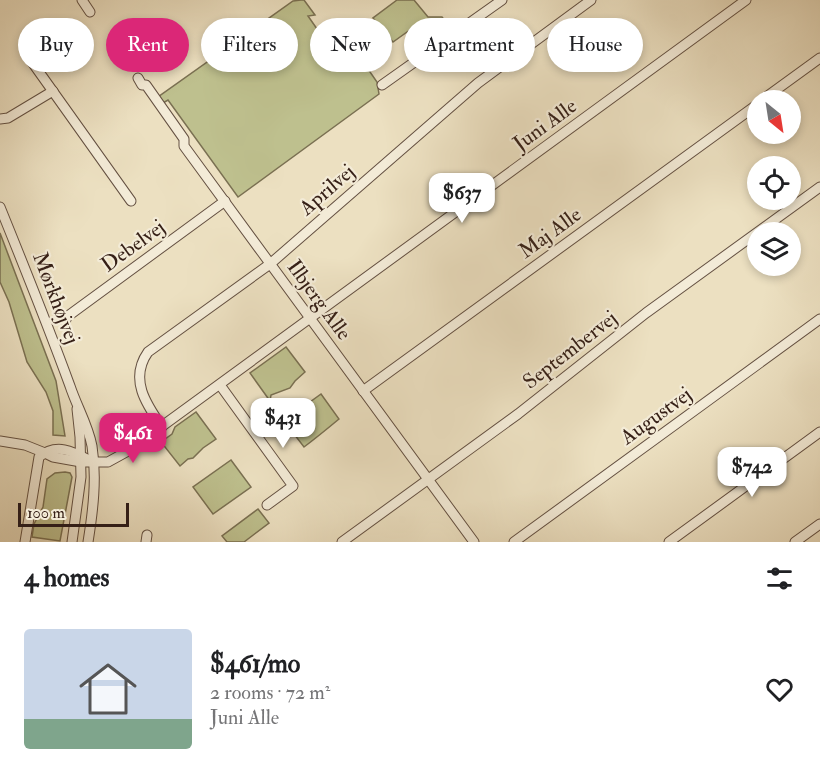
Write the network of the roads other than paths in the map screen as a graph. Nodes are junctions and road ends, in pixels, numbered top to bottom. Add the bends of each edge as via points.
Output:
1 (82, 0) edge
2 (502, 0) edge
3 (591, 0) edge
4 (746, 0) edge
5 (90, 12) dead end
6 (820, 58) edge
7 (39, 72) edge
8 (138, 78) dead end
9 (382, 85) dead end
10 (776, 90) edge
11 (53, 91) junction
12 (747, 112) edge
13 (0, 119) edge
14 (820, 187) edge
15 (131, 201) dead end
16 (225, 201) junction
17 (0, 207) edge
18 (270, 264) junction
19 (310, 318) junction
20 (820, 318) edge
21 (65, 321) dead end
22 (220, 385) junction
23 (363, 391) junction
24 (76, 404) junction
25 (162, 427) junction
26 (820, 432) edge
27 (0, 441) edge
28 (45, 453) junction
29 (81, 459) junction
30 (94, 462) junction
31 (428, 480) junction
32 (267, 505) dead end
33 (820, 524) edge
34 (25, 542) edge
35 (72, 542) edge
36 (88, 542) edge
37 (342, 542) edge
38 (474, 542) edge
39 (514, 542) edge
40 (669, 542) edge
41 (795, 542) edge

1 - 5 street
2 - 9 street
3 - 18 street, Aprilvej via 478,82
4 - 19 street, Juni Alle
6 - 10 street
7 - 11 street
8 - 16 street, Ilbjerg Alle
11 - 13 street
11 - 15 street
12 - 23 street, Maj Alle
14 - 31 street, Septembervej via 646,313
16 - 18 street, Ilbjerg Alle
16 - 21 street, Debelvej
17 - 24 street, Mørkhøjvej
18 - 19 street, Ilbjerg Alle
18 - 25 street, Aprilvej via 143,359 142,394
19 - 22 street, Juni Alle
19 - 23 street, Ilbjerg Alle
20 - 39 street, Augustvej
22 - 25 street, Juni Alle
22 - 32 street via 293,486
23 - 31 street, Ilbjerg Alle
24 - 29 street, Mørkhøjvej
24 - 30 street, Mørkhøjvej via 87,426
25 - 30 street, Juni Alle via 108,462
26 - 40 street
27 - 28 street, Juni Alle
28 - 29 street, Juni Alle
28 - 34 street via 37,464
29 - 30 street, Juni Alle
29 - 35 street, Mørkhøjvej
30 - 36 street, Mørkhøjvej
31 - 37 street, Septembervej
31 - 38 street, Ilbjerg Alle
33 - 41 street

